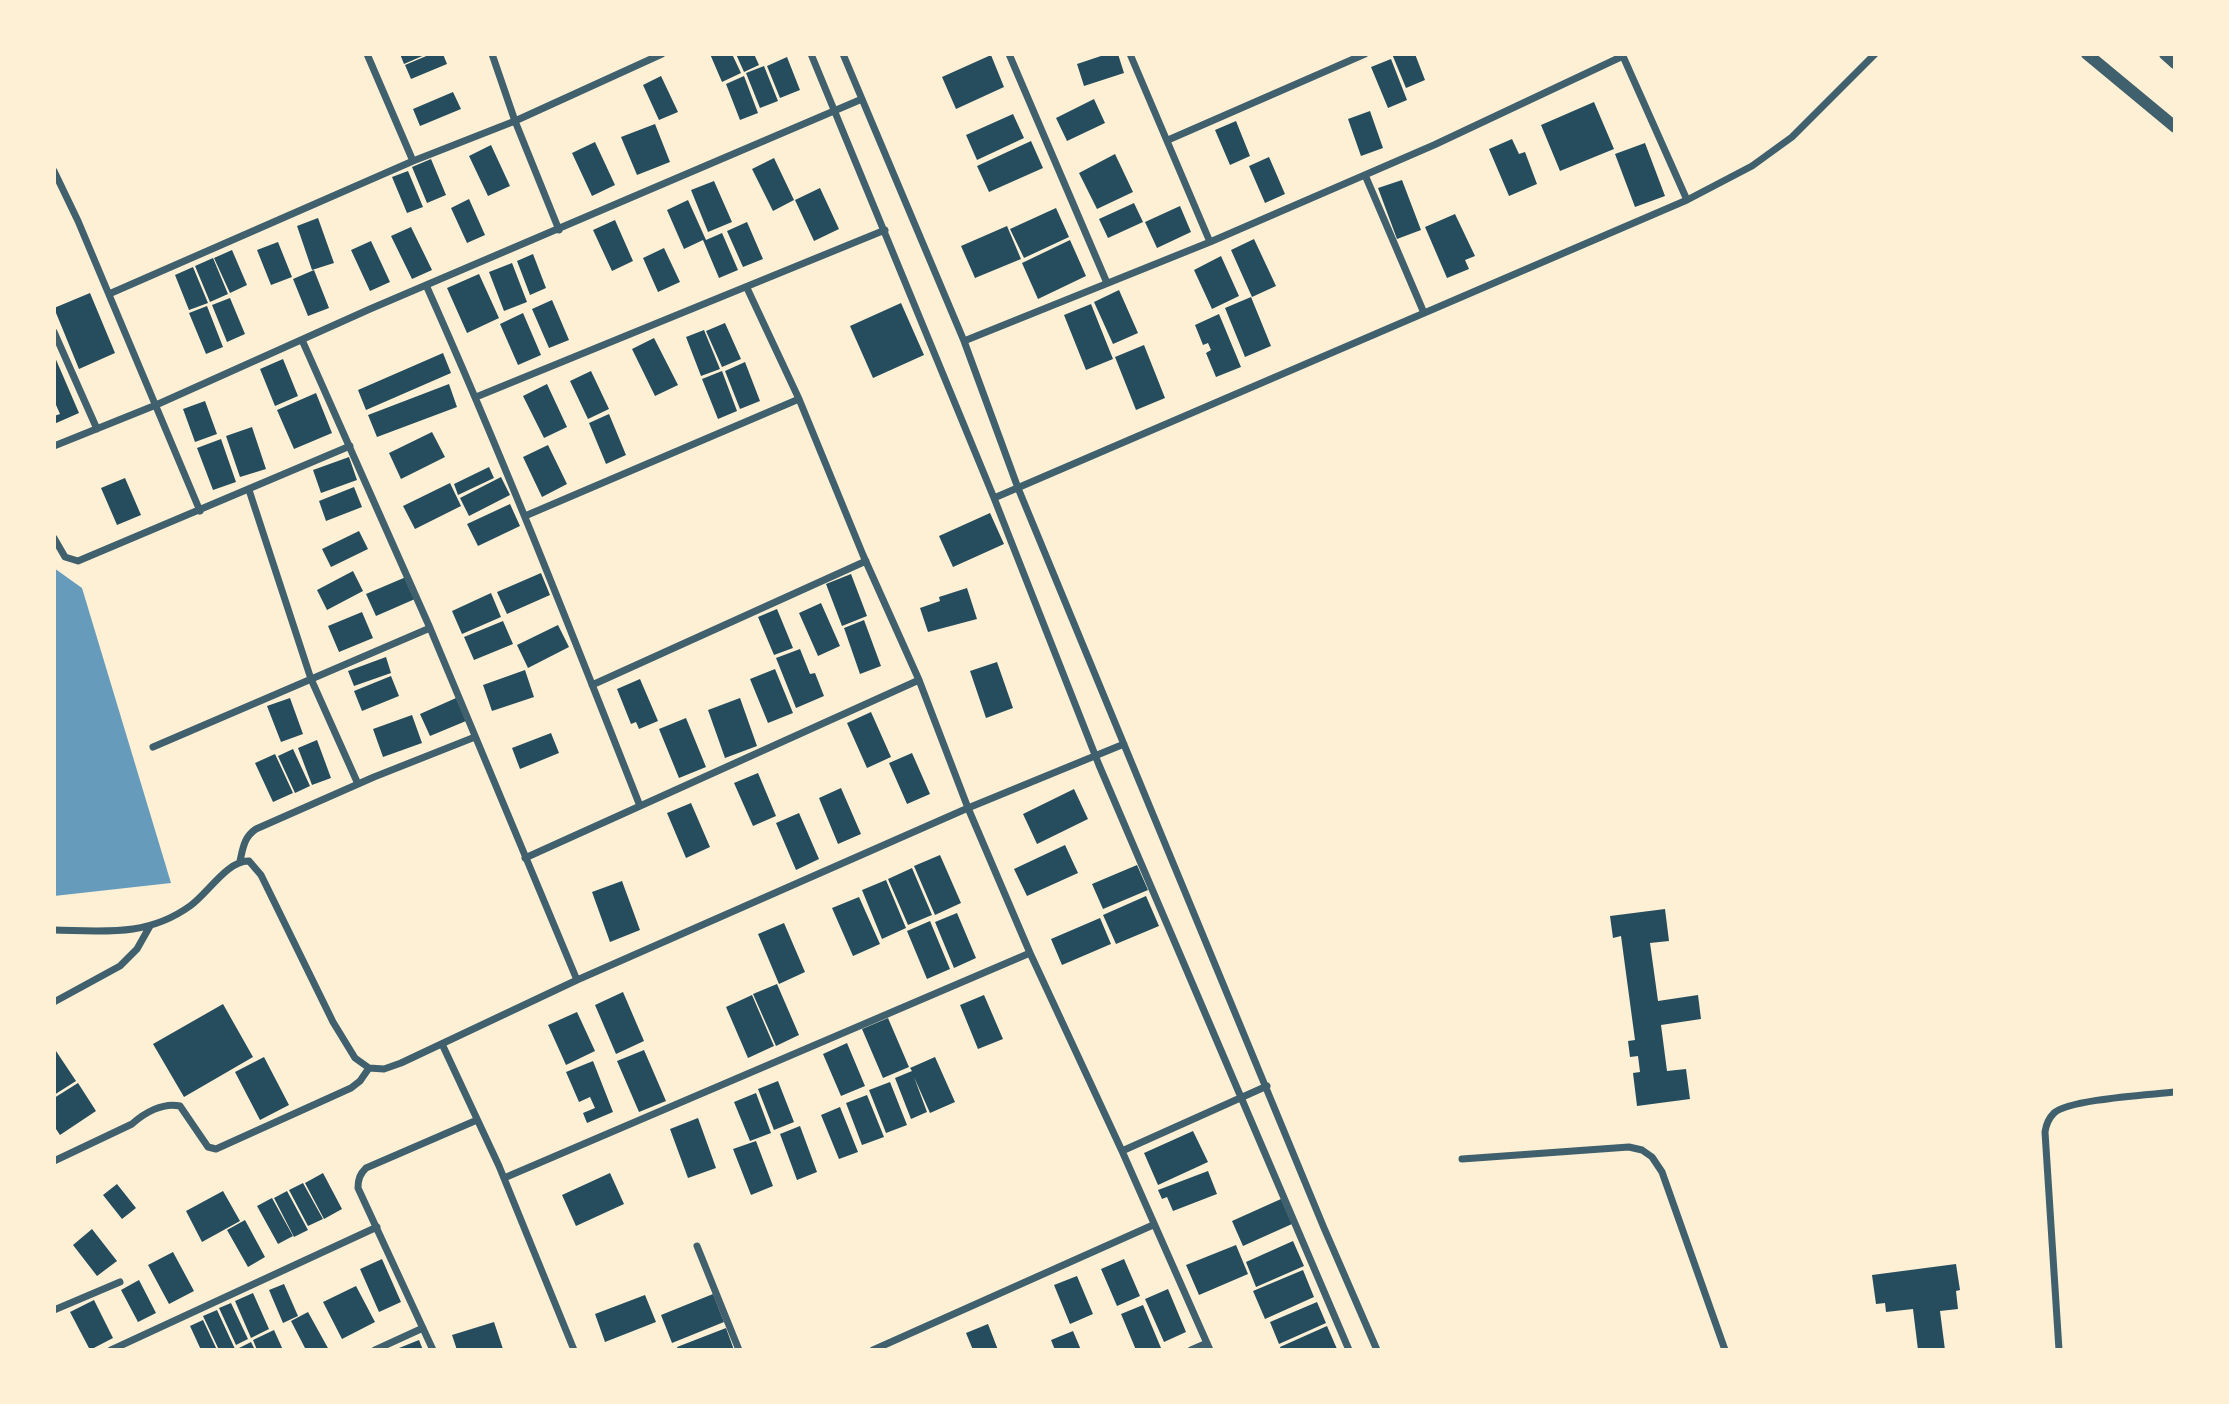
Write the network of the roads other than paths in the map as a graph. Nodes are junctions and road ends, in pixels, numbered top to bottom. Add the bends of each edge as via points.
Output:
1 (367, 54) edge
2 (492, 54) edge
3 (662, 54) edge
4 (811, 54) edge
5 (844, 54) edge
6 (1009, 54) edge
7 (1130, 54) edge
8 (1365, 54) edge
9 (1875, 54) edge
10 (2087, 54) edge
11 (2165, 54) edge
12 (1623, 55) edge
13 (2175, 63) edge
14 (863, 99) junction
15 (835, 111) junction
16 (516, 121) junction
17 (2175, 127) edge
18 (1168, 140) junction
19 (413, 161) junction
20 (54, 171) edge
21 (1365, 175) junction
22 (1687, 200) junction
23 (559, 230) junction
24 (886, 230) junction
25 (1210, 242) junction
26 (1107, 283) junction
27 (426, 285) junction
28 (747, 288) junction
29 (109, 295) junction
30 (1424, 313) junction
31 (54, 332) edge
32 (302, 340) junction
33 (964, 341) junction
34 (476, 397) junction
35 (799, 399) junction
36 (156, 405) junction
37 (97, 429) junction
38 (54, 446) edge
39 (350, 446) junction
40 (1018, 488) junction
41 (250, 490) junction
42 (994, 498) junction
43 (200, 511) junction
44 (525, 516) junction
45 (54, 538) edge
46 (866, 561) junction
47 (430, 628) junction
48 (311, 679) junction
49 (919, 680) junction
50 (592, 685) junction
51 (475, 737) junction
52 (1124, 744) junction
53 (153, 747) dead end
54 (1095, 755) junction
55 (358, 784) junction
56 (640, 806) junction
57 (968, 808) junction
58 (526, 858) junction
59 (240, 861) junction
60 (150, 926) junction
61 (54, 930) edge
62 (1030, 953) junction
63 (576, 980) junction
64 (54, 1002) edge
65 (442, 1044) junction
66 (369, 1068) junction
67 (1267, 1086) junction
68 (2175, 1092) edge
69 (1242, 1097) junction
70 (477, 1119) junction
71 (1122, 1150) junction
72 (1462, 1159) dead end
73 (54, 1161) edge
74 (504, 1178) junction
75 (1153, 1225) junction
76 (377, 1227) junction
77 (697, 1246) dead end
78 (120, 1282) dead end
79 (54, 1311) edge
80 (424, 1328) junction
81 (1208, 1346) edge
82 (111, 1350) edge
83 (375, 1350) edge
84 (433, 1350) edge
85 (574, 1350) edge
86 (738, 1350) edge
87 (873, 1350) edge
88 (1191, 1350) edge
89 (1349, 1350) edge
90 (1377, 1350) edge
91 (1725, 1350) edge
92 (2059, 1350) edge

1 - 19 street
2 - 16 street
3 - 16 street
4 - 15 street
5 - 14 street
6 - 26 street
7 - 18 street
8 - 18 street
9 - 22 street via 1792,137 1752,166
10 - 17 street
11 - 13 street
12 - 21 street
12 - 22 street
14 - 15 street
14 - 33 street
15 - 23 street
15 - 24 street
16 - 19 street
16 - 23 street
18 - 25 street
19 - 29 street
20 - 29 street
21 - 25 street
21 - 30 street
22 - 30 street
23 - 27 street
24 - 28 street
24 - 42 street
25 - 26 street
26 - 33 street
27 - 32 street
27 - 34 street
28 - 34 street
28 - 35 street
29 - 36 street
30 - 40 street
31 - 37 street
32 - 36 street
32 - 39 street
33 - 40 street
34 - 44 street
35 - 44 street
35 - 46 street
36 - 37 street
36 - 43 street
37 - 38 street
39 - 41 street
39 - 47 street
40 - 42 street
40 - 52 street
41 - 43 street
41 - 48 street
42 - 54 street
43 - 45 street via 78,561 65,557
44 - 50 street
46 - 49 street
46 - 50 street
47 - 48 street
47 - 51 street
48 - 53 street
48 - 55 street
49 - 56 street
49 - 57 street
50 - 56 street
51 - 55 street
51 - 58 street
52 - 54 street
52 - 67 street
54 - 57 street
54 - 69 street
55 - 59 street via 256,829 243,843
56 - 58 street
57 - 62 street
57 - 63 street
58 - 63 street
59 - 60 street via 192,904
59 - 66 street via 249,861 261,875 333,1022 355,1058
60 - 61 street
60 - 64 street via 137,950 120,966
62 - 71 street
62 - 74 street
63 - 65 street
65 - 66 street via 384,1069
65 - 70 street
66 - 73 street via 351,1088 216,1149 208,1147 180,1106 173,1104
67 - 69 street
67 - 90 street
68 - 92 street via 2074,1105 2054,1113 2046,1124
69 - 71 street
69 - 89 street
70 - 74 street
70 - 76 street via 360,1174 358,1188
71 - 75 street
72 - 91 street via 1607,1147 1642,1150 1652,1157 1662,1171
74 - 85 street
75 - 81 street
75 - 87 street
76 - 80 street
76 - 82 street
77 - 86 street
78 - 79 street
80 - 83 street
80 - 84 street
81 - 88 street

